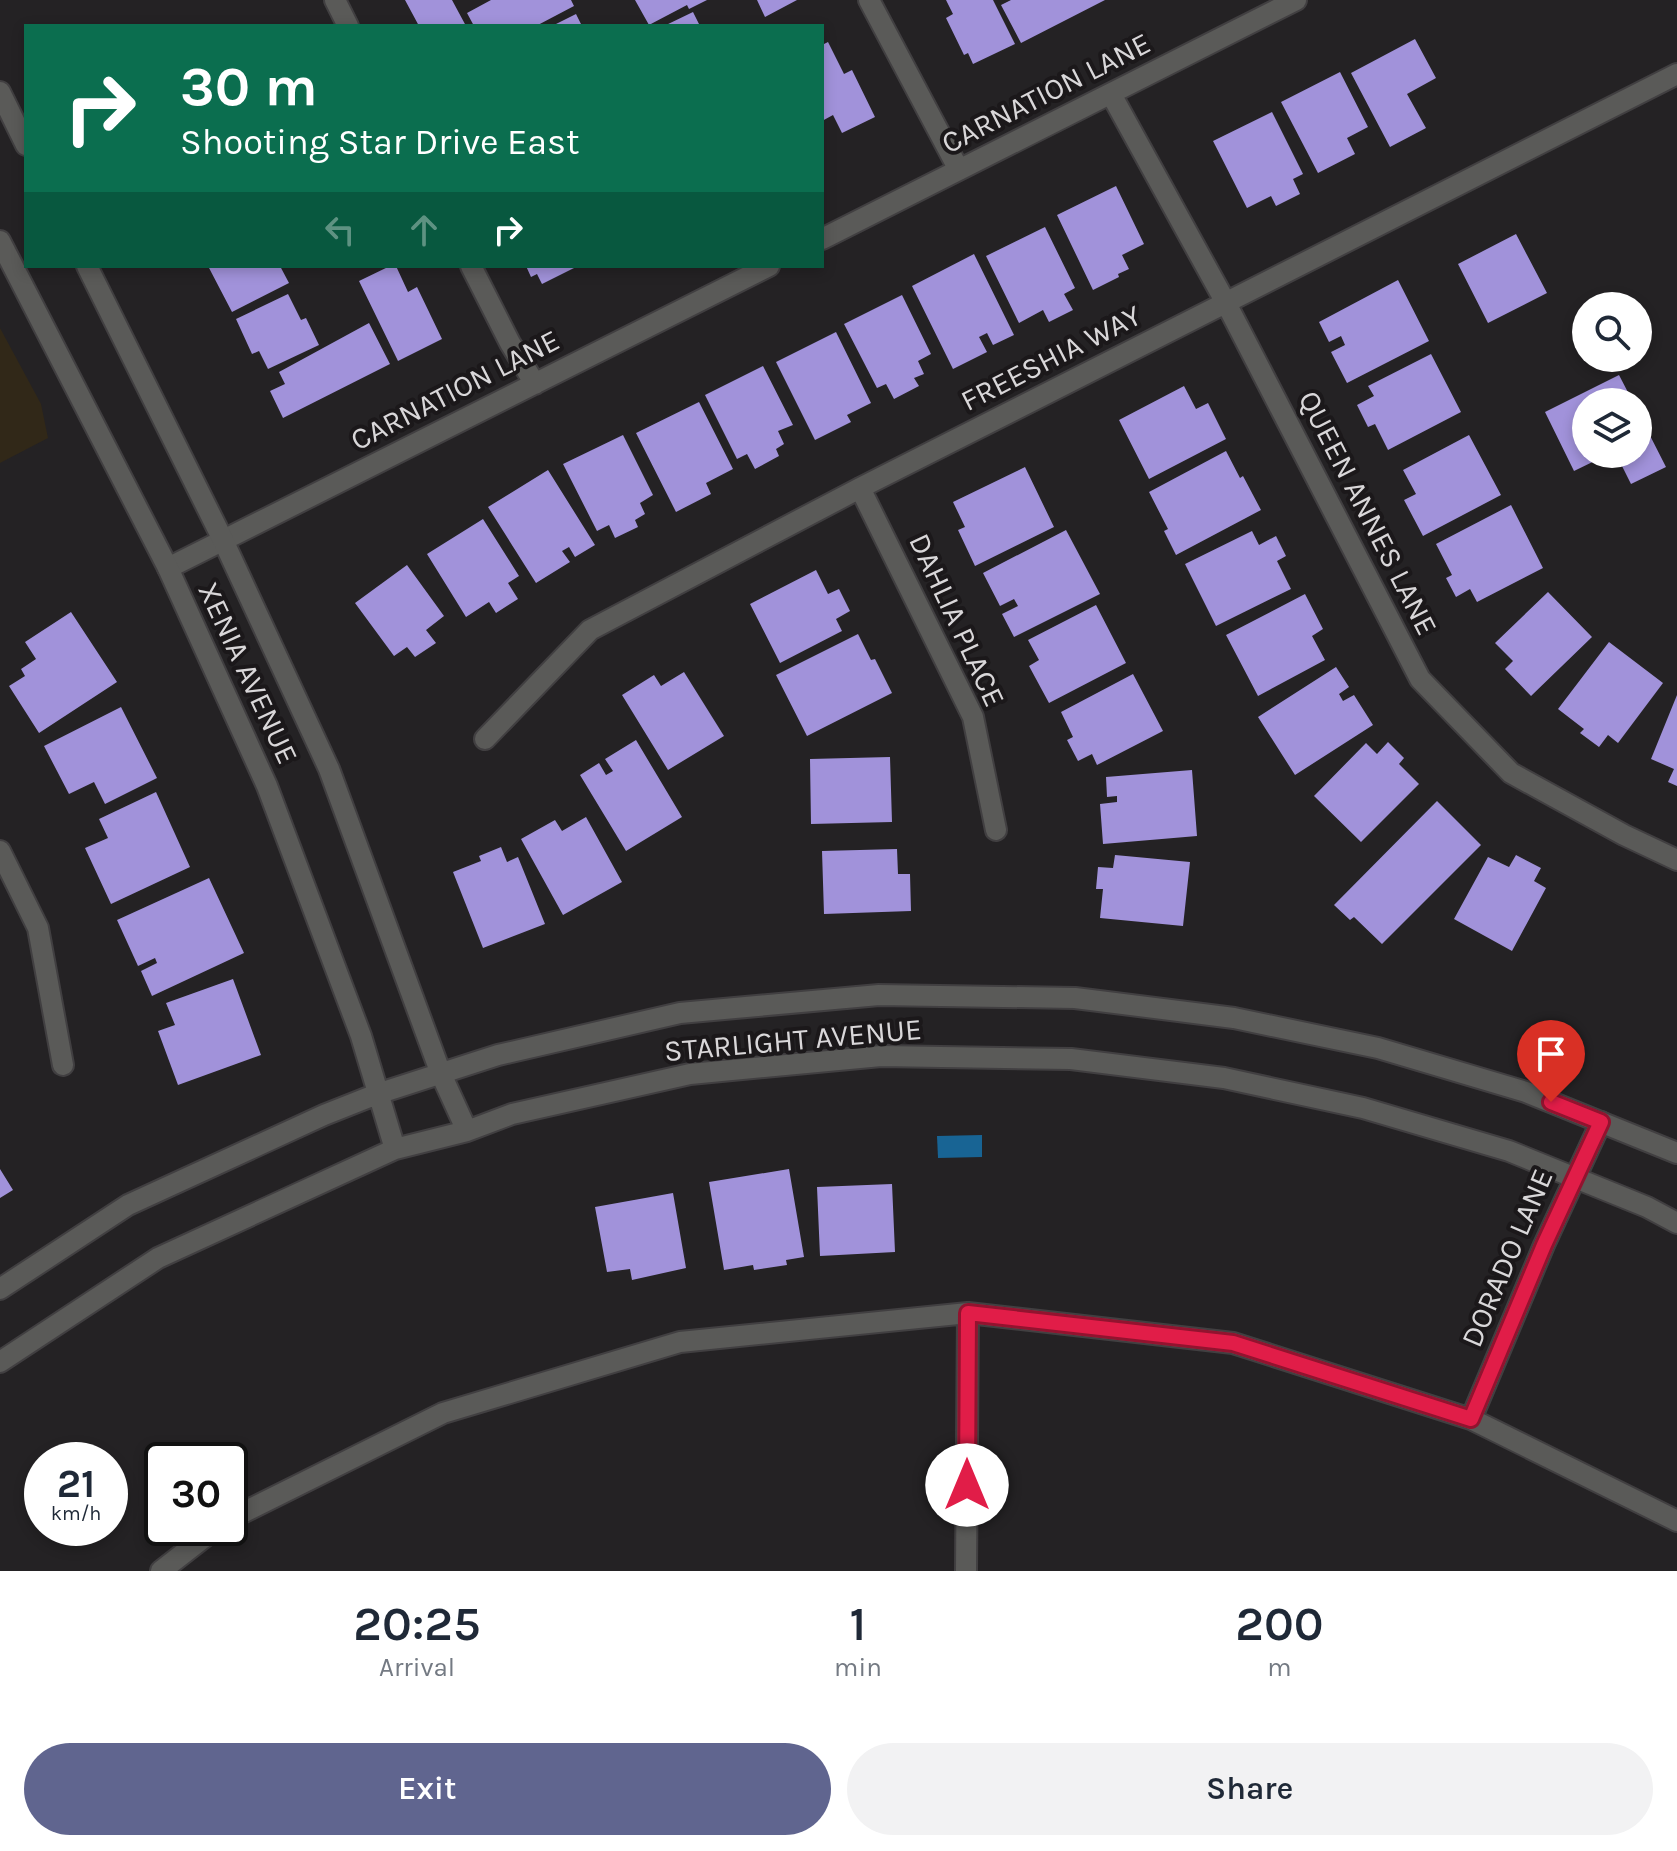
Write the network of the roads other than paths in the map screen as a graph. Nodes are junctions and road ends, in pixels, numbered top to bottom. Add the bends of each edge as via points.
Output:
1 (335, 0) edge
2 (869, 0) edge
3 (1296, 0) edge
4 (347, 24) edge
5 (1677, 74) edge
6 (0, 92) edge
7 (1111, 94) junction
8 (24, 141) edge
9 (959, 170) junction
10 (824, 238) edge
11 (0, 241) edge
12 (88, 268) edge
13 (472, 268) edge
14 (765, 268) edge
15 (1226, 303) junction
16 (535, 384) junction
17 (860, 488) junction
18 (223, 540) junction
19 (168, 568) junction
20 (485, 739) dead end
21 (996, 830) dead end
22 (0, 851) edge
23 (1677, 860) edge
24 (63, 1065) dead end
25 (441, 1074) junction
26 (377, 1094) junction
27 (1601, 1122) junction
28 (467, 1131) junction
29 (395, 1149) junction
30 (1677, 1153) edge
31 (1575, 1176) junction
32 (1677, 1223) edge
33 (0, 1289) edge
34 (968, 1313) junction
35 (0, 1362) edge
36 (1471, 1419) junction
37 (248, 1510) edge
38 (1677, 1521) edge
39 (193, 1546) edge
40 (161, 1571) edge
41 (966, 1571) edge

1 - 4 street
2 - 9 street
3 - 7 street, CARNATION LANE
5 - 15 street, FREESHIA WAY
6 - 8 street
7 - 9 street, CARNATION LANE
7 - 15 street, QUEEN ANNES LANE
9 - 10 street, CARNATION LANE
11 - 19 street, XENIA AVENUE
12 - 18 street, XENIA AVENUE
13 - 16 street
14 - 16 street, CARNATION LANE
15 - 17 street, FREESHIA WAY
15 - 23 street, QUEEN ANNES LANE via 1420,679 1511,773
16 - 18 street, CARNATION LANE
17 - 20 street, FREESHIA WAY via 590,630
17 - 21 street, DAHLIA PLACE via 973,717
18 - 19 street, CARNATION LANE
18 - 25 street, XENIA AVENUE via 329,769
19 - 26 street, XENIA AVENUE via 267,786 361,1036
22 - 24 street via 38,928
25 - 26 street, STARLIGHT AVENUE
25 - 27 street, STARLIGHT AVENUE via 498,1055 680,1013 879,995 1075,998 1234,1018 1378,1048 1526,1092
25 - 28 street, XENIA AVENUE
26 - 29 street, XENIA AVENUE
26 - 33 street, STARLIGHT AVENUE via 128,1205
27 - 30 street, STARLIGHT AVENUE
27 - 31 street, DORADO LANE
28 - 29 street, STARLIGHT AVENUE
28 - 31 street, STARLIGHT AVENUE via 512,1114 690,1074 881,1056 1071,1059 1224,1078 1363,1108
29 - 35 street, STARLIGHT AVENUE via 158,1258
31 - 32 street, STARLIGHT AVENUE
31 - 36 street, DORADO LANE
34 - 36 street via 1233,1343
34 - 37 street via 680,1342 443,1413
34 - 41 street
36 - 38 street
39 - 40 street

